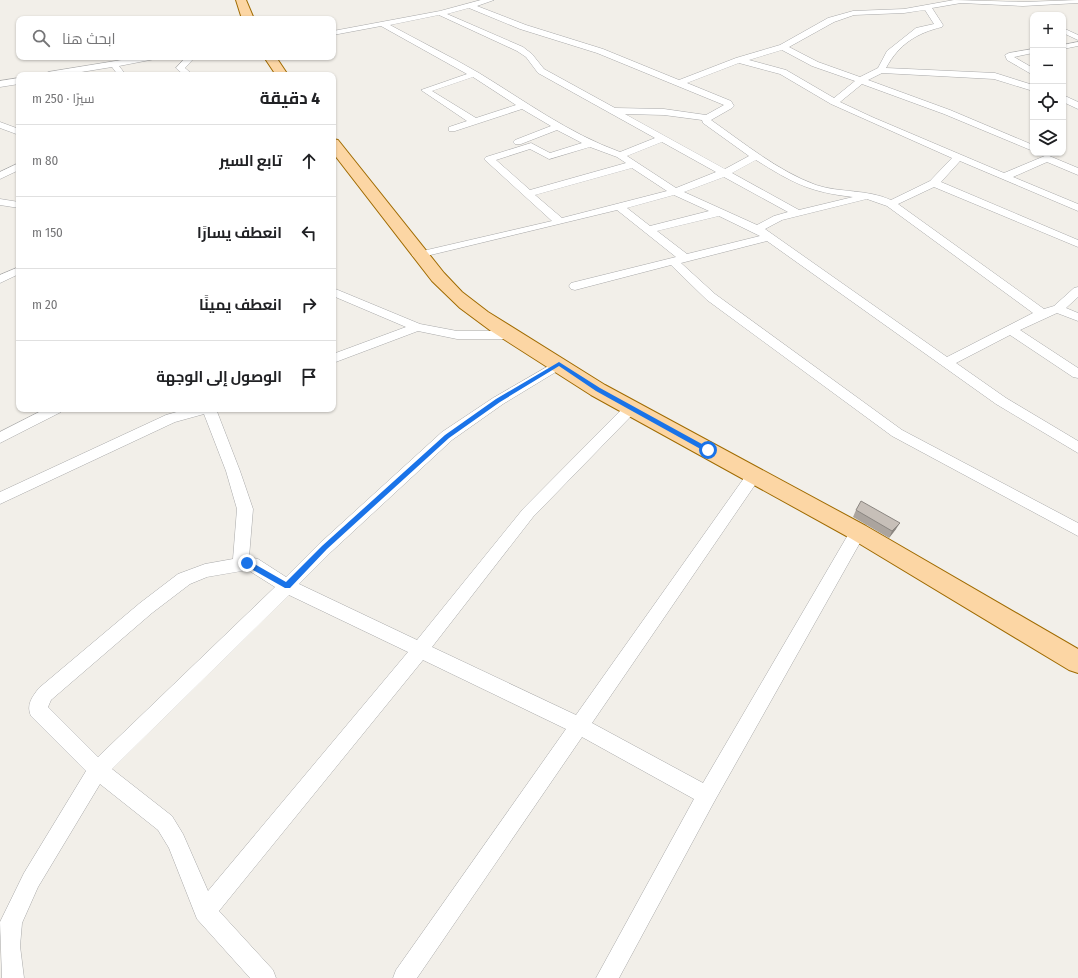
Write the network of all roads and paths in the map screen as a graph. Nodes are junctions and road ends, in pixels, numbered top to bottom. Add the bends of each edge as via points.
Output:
1 (242, 0) edge
2 (451, 0) edge
3 (490, 0) edge
4 (1078, 1) edge
5 (1023, 4) junction
6 (469, 6) junction
7 (927, 7) junction
8 (1029, 12) dead end
9 (440, 13) junction
10 (247, 16) edge
11 (383, 24) junction
12 (336, 32) edge
13 (1066, 32) edge
14 (522, 38) junction
15 (1078, 38) edge
16 (1078, 44) edge
17 (1066, 46) edge
18 (783, 47) junction
19 (1030, 52) edge
20 (134, 60) edge
21 (188, 60) edge
22 (272, 60) edge
23 (739, 60) junction
24 (113, 63) junction
25 (815, 64) junction
26 (881, 70) junction
27 (1030, 70) edge
28 (64, 72) edge
29 (120, 72) edge
30 (185, 72) edge
31 (280, 72) edge
32 (474, 74) junction
33 (790, 75) junction
34 (862, 80) junction
35 (16, 81) edge
36 (680, 83) junction
37 (0, 84) edge
38 (1030, 87) edge
39 (834, 102) junction
40 (524, 105) junction
41 (615, 111) junction
42 (707, 118) junction
43 (474, 121) junction
44 (0, 125) edge
45 (558, 127) junction
46 (452, 129) dead end
47 (16, 131) edge
48 (663, 138) junction
49 (518, 142) dead end
50 (590, 144) junction
51 (336, 147) edge
52 (1030, 147) edge
53 (620, 155) junction
54 (756, 156) junction
55 (1045, 156) edge
56 (958, 157) junction
57 (634, 164) junction
58 (16, 168) edge
59 (1078, 172) edge
60 (724, 173) junction
61 (0, 176) edge
62 (1003, 177) junction
63 (934, 183) junction
64 (675, 192) junction
65 (529, 193) junction
66 (868, 196) junction
67 (0, 202) edge
68 (891, 204) junction
69 (16, 205) edge
70 (619, 207) junction
71 (1078, 208) edge
72 (720, 212) junction
73 (799, 214) junction
74 (560, 222) junction
75 (757, 229) junction
76 (649, 230) junction
77 (769, 237) junction
78 (1078, 244) edge
79 (418, 255) junction
80 (679, 260) junction
81 (16, 271) edge
82 (0, 279) edge
83 (575, 286) dead end
84 (1078, 291) edge
85 (336, 293) edge
86 (1058, 309) junction
87 (1042, 314) junction
88 (1078, 317) edge
89 (417, 327) junction
90 (1011, 330) junction
91 (510, 335) junction
92 (336, 358) edge
93 (945, 363) junction
94 (559, 364) junction
95 (1078, 374) edge
96 (631, 408) junction
97 (50, 412) edge
98 (184, 412) edge
99 (209, 412) edge
100 (0, 438) edge
101 (1078, 448) edge
102 (754, 475) junction
103 (0, 498) edge
104 (1078, 530) edge
105 (858, 532) junction
106 (241, 563) junction
107 (287, 586) junction
108 (420, 650) junction
109 (1078, 662) edge
110 (579, 726) junction
111 (98, 770) junction
112 (707, 795) junction
113 (205, 911) junction
114 (13, 978) edge
115 (265, 978) edge
116 (404, 978) edge
117 (607, 978) edge

1 - 10 main road
2 - 6 street
3 - 6 street
4 - 5 street
5 - 7 street via 966,1
5 - 8 street
6 - 9 street
6 - 14 street
7 - 18 street via 904,11 853,13 836,18
7 - 26 street via 939,25 919,30 890,53
9 - 11 street
9 - 14 street via 470,28
11 - 12 street
11 - 32 street
13 - 15 street
14 - 36 street via 600,51
14 - 41 street via 541,70
16 - 17 street
18 - 23 street
18 - 25 street
19 - 27 street via 1009,55
20 - 24 street
21 - 30 street via 180,68
22 - 31 main road
23 - 33 street
23 - 36 street
24 - 28 street
24 - 29 street
25 - 33 street
25 - 34 street
26 - 34 street
26 - 38 street via 994,76
32 - 40 street
32 - 43 street via 425,90
33 - 39 street
34 - 39 street
34 - 52 street
35 - 37 street
36 - 42 street via 729,104
39 - 56 street
40 - 43 street
40 - 45 street
41 - 42 street via 664,112
41 - 48 street
42 - 54 street via 707,122
43 - 46 street
44 - 47 street
45 - 49 street
45 - 50 street
48 - 53 street
48 - 60 street
50 - 53 street
50 - 65 street via 549,156 531,146 489,159
51 - 79 main road
53 - 57 street
54 - 60 street
54 - 66 street via 814,187
55 - 59 street
55 - 62 street
56 - 62 street
56 - 63 street
57 - 64 street
57 - 65 street
58 - 61 street
60 - 64 street
60 - 73 street
62 - 71 street
63 - 68 street
63 - 78 street
64 - 70 street
64 - 72 street
65 - 74 street
66 - 68 street
66 - 73 street
67 - 69 street
68 - 87 street
70 - 74 street
70 - 76 street
72 - 75 street
72 - 76 street
73 - 75 street via 778,218
74 - 79 street
75 - 77 street
76 - 80 street
77 - 80 street
77 - 93 street
79 - 91 main road via 444,284 467,304
80 - 83 street
80 - 104 street via 711,297 897,433
81 - 82 street
84 - 86 street
85 - 89 street
86 - 87 street
86 - 88 street
87 - 90 street
89 - 91 street via 457,335
89 - 92 street
90 - 93 street
90 - 95 street
91 - 94 main road
93 - 101 street
94 - 96 main road
94 - 107 street via 447,436
96 - 102 main road
96 - 108 street via 528,513
97 - 100 street
98 - 103 street
99 - 106 street via 233,471 245,510
102 - 105 main road
102 - 110 street
105 - 109 main road
105 - 112 street
106 - 107 street via 252,564
106 - 111 street via 200,572 184,579 82,662 39,702 38,710
107 - 108 street
107 - 111 street
108 - 110 street
108 - 113 street
110 - 112 street
110 - 116 street
111 - 113 street via 165,822 176,840
111 - 114 street via 31,880 11,922 9,946
112 - 117 street
113 - 115 street

